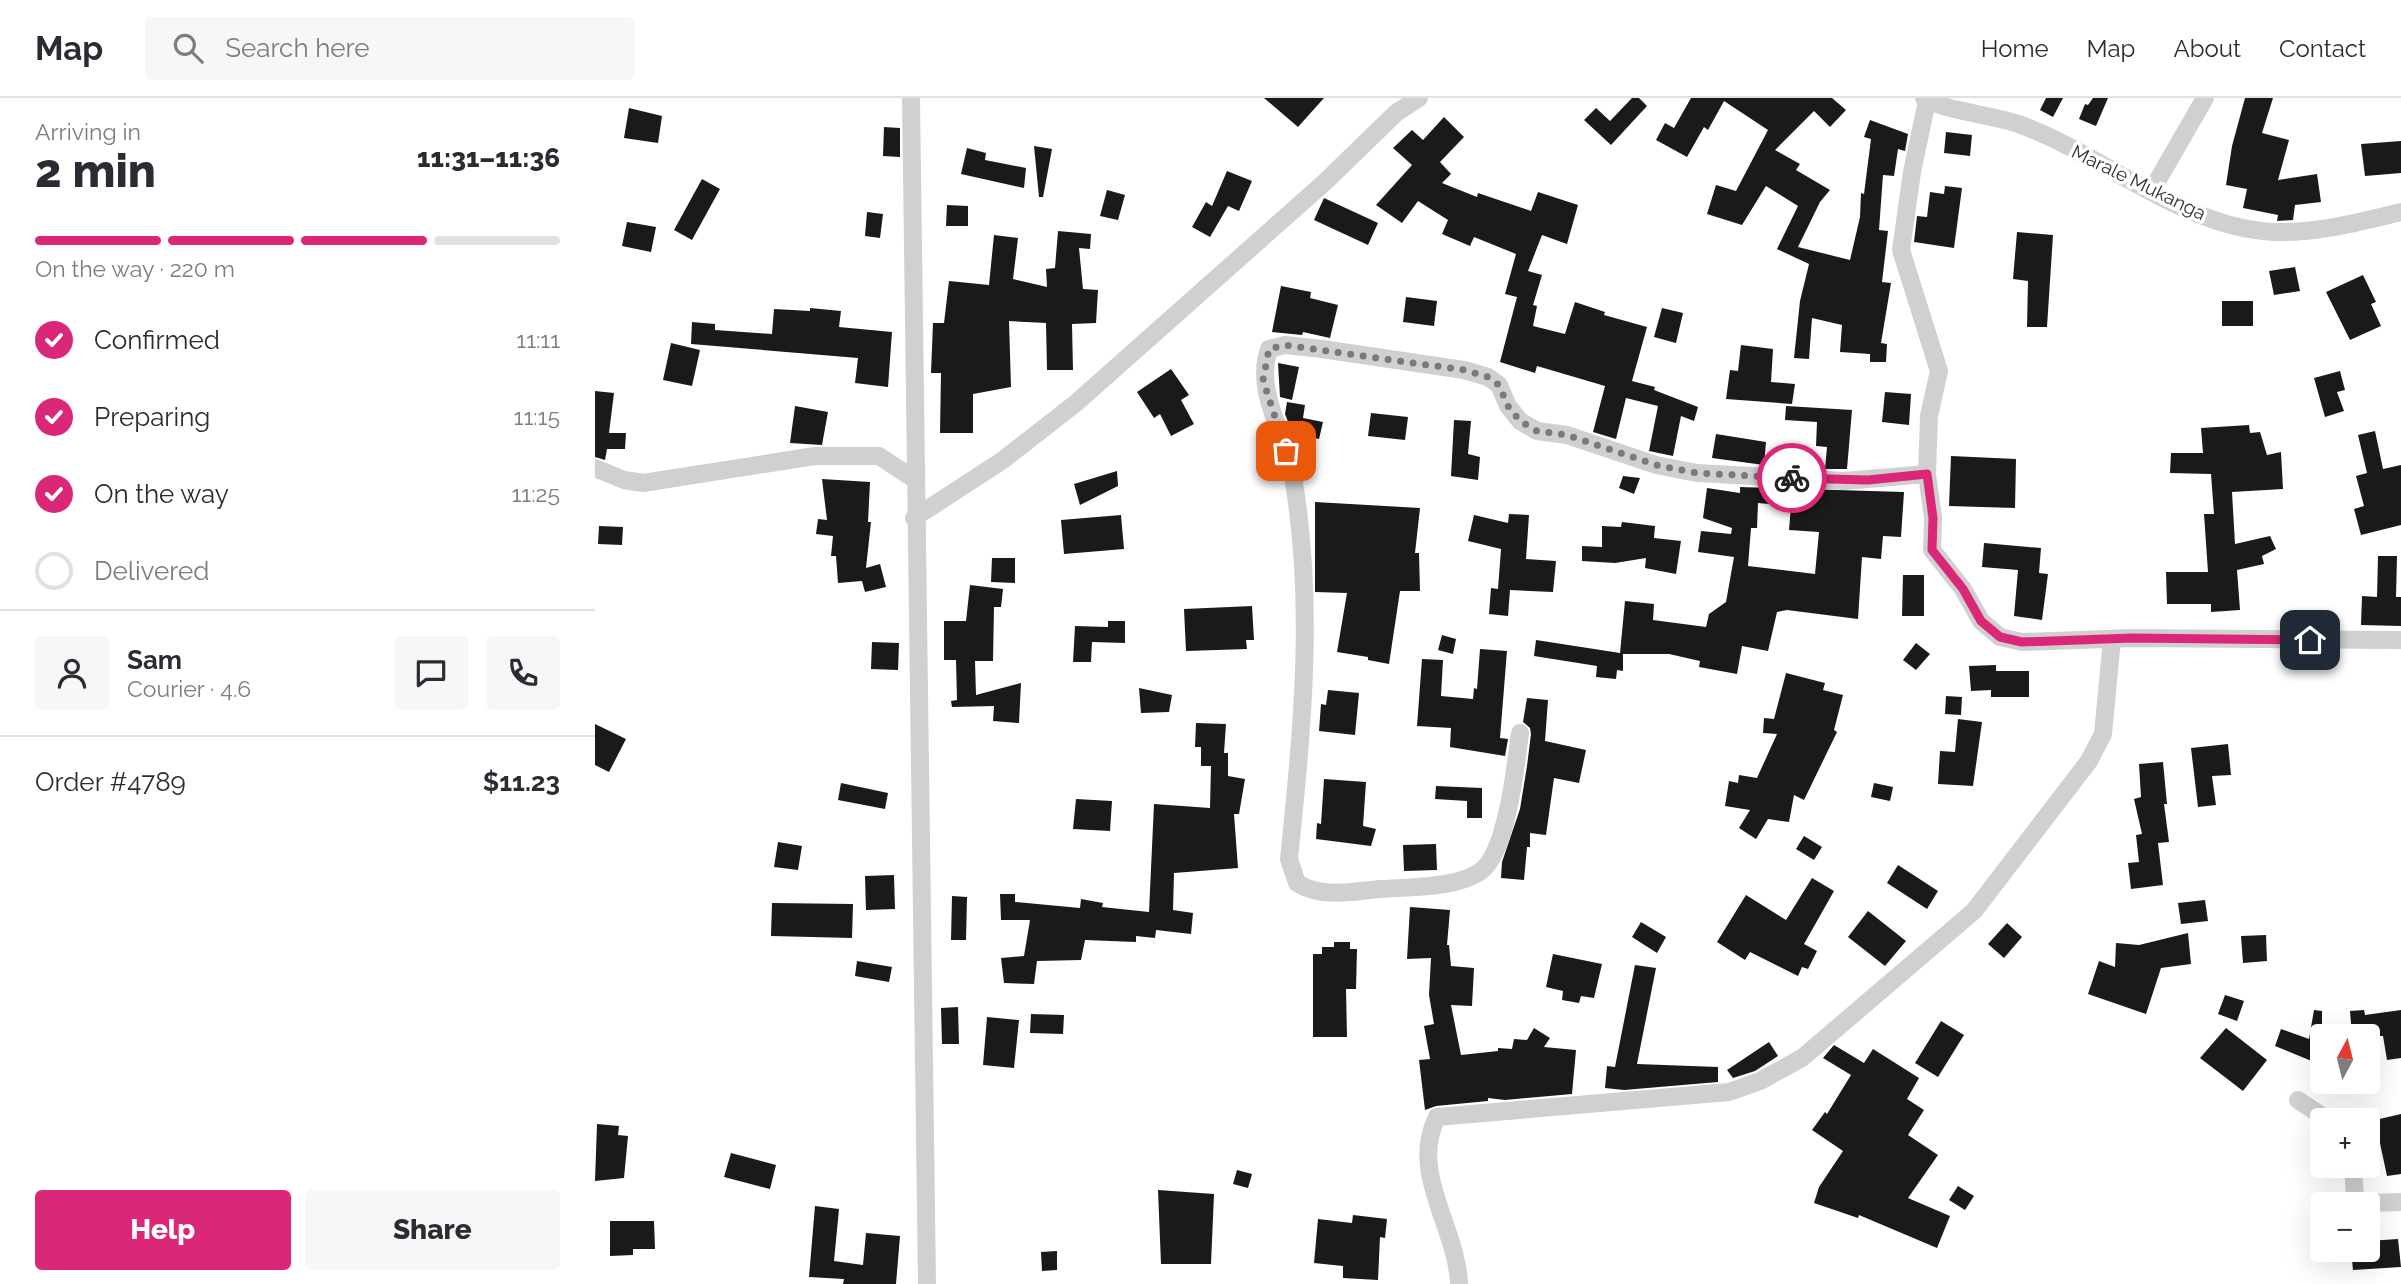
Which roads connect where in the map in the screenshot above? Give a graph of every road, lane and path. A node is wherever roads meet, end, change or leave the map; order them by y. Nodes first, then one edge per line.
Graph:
1 (911, 98) edge
2 (1419, 98) edge
3 (2205, 98) edge
4 (1926, 99) edge
5 (2152, 190) junction
6 (2401, 212) edge
7 (595, 468) edge
8 (1927, 474) junction
9 (914, 479) junction
10 (914, 518) junction
11 (2112, 639) junction
12 (2401, 640) edge
13 (1520, 733) dead end
14 (2298, 1100) dead end
15 (2310, 1108) edge
16 (2354, 1178) edge
17 (2401, 1202) edge
18 (927, 1284) edge
19 (1459, 1284) edge

1 - 9 street
2 - 10 street
3 - 5 street
4 - 5 street, Marale Mukanga
4 - 8 street
5 - 6 street, Marale Mukanga
7 - 9 street
8 - 11 street
8 - 13 street
9 - 10 street
10 - 18 street
11 - 12 street
11 - 19 street
14 - 15 street
16 - 17 street

